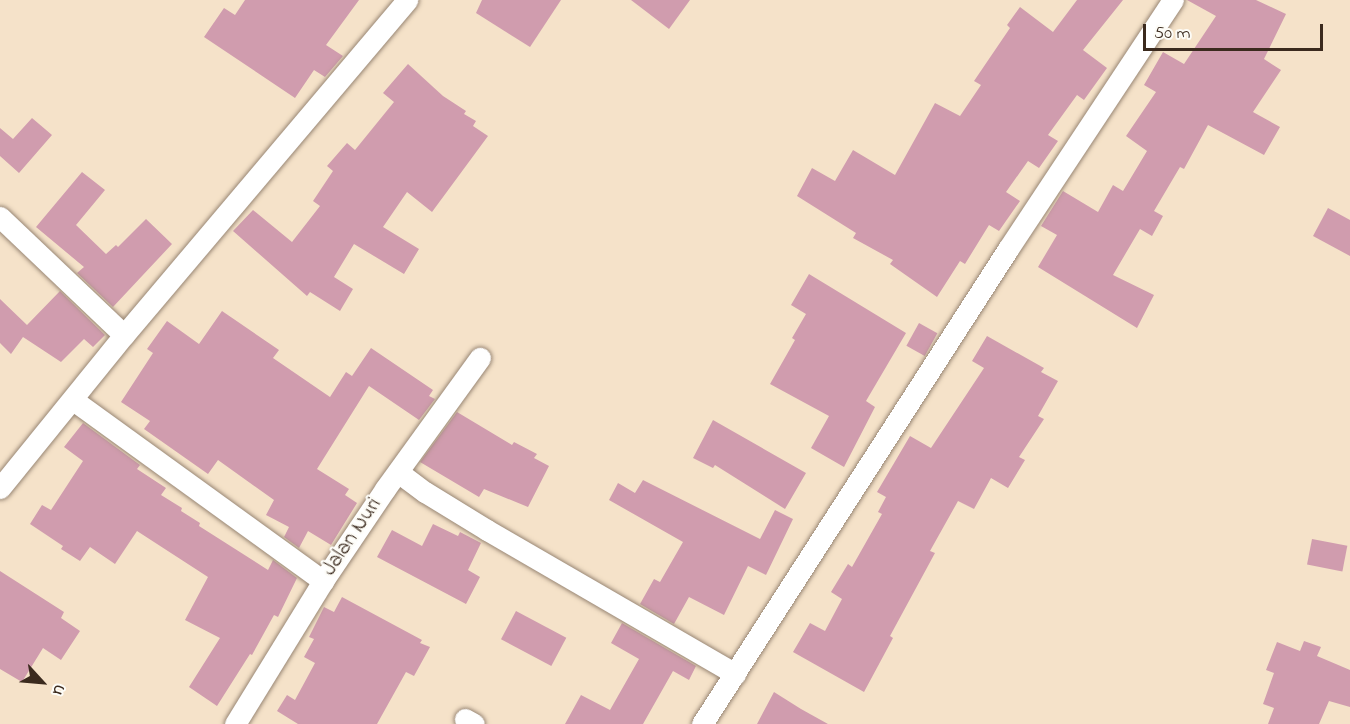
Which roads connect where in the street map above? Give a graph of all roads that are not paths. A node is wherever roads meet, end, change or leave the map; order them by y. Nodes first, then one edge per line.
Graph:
1 (407, 0) edge
2 (1173, 0) edge
3 (0, 217) edge
4 (124, 335) junction
5 (480, 358) dead end
6 (73, 400) junction
7 (398, 472) junction
8 (0, 488) edge
9 (322, 581) junction
10 (735, 674) junction
11 (235, 724) edge
12 (702, 724) edge

1 - 4 street
2 - 10 street
3 - 4 street
4 - 6 street
5 - 7 street, Jalan Nuri
6 - 8 street
6 - 9 street
7 - 9 street, Jalan Nuri
7 - 10 street
9 - 11 street, Jalan Nuri
10 - 12 street

